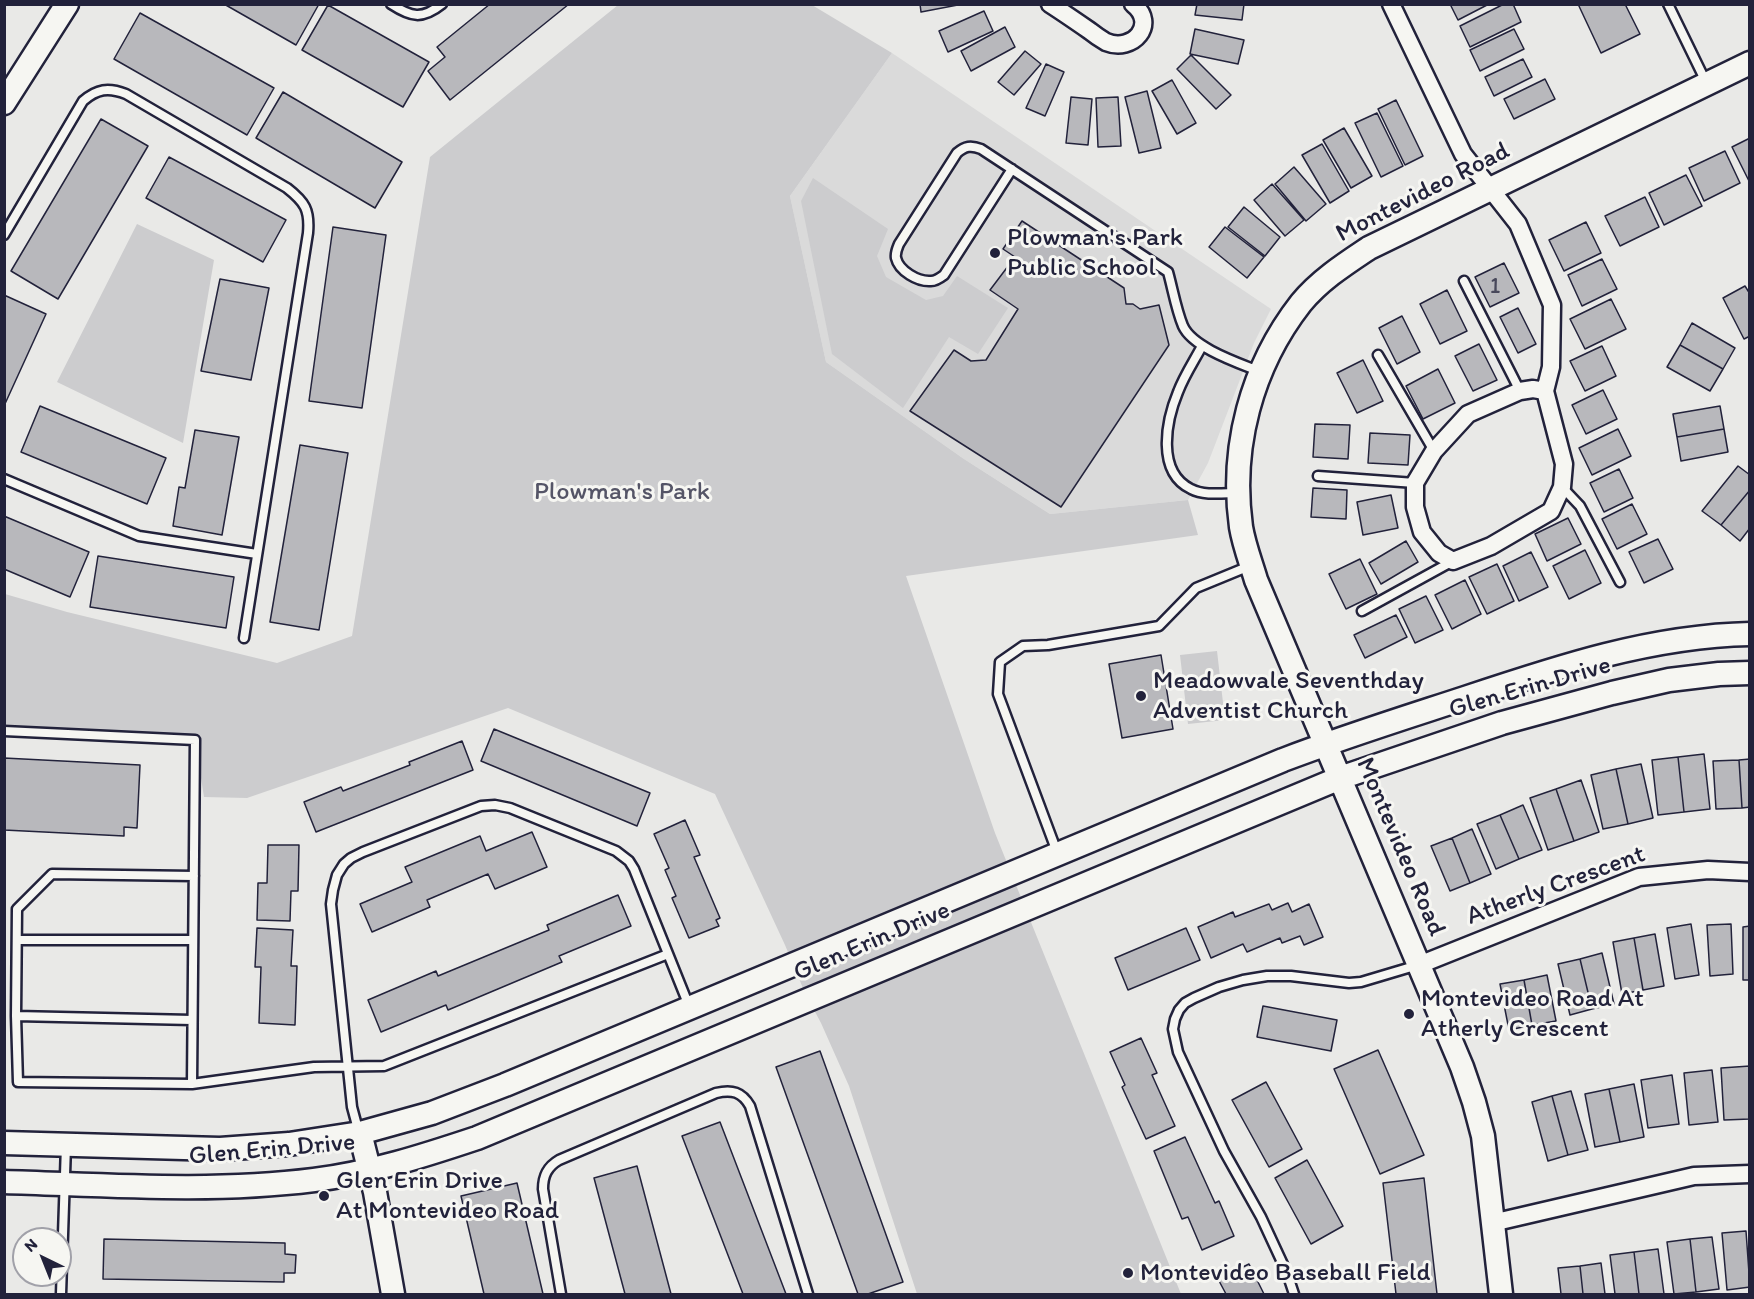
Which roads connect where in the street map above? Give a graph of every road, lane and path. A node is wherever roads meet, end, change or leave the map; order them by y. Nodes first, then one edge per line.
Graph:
1 (67, 4) edge
2 (392, 4) edge
3 (442, 4) edge
4 (1050, 4) edge
5 (1133, 4) edge
6 (1391, 4) edge
7 (1668, 4) edge
8 (1749, 63) edge
9 (1707, 83) junction
10 (4, 103) edge
11 (1012, 169) junction
12 (1491, 188) junction
13 (4, 234) edge
14 (1464, 281) dead end
15 (1202, 346) junction
16 (1378, 355) dead end
17 (1262, 373) junction
18 (1520, 391) junction
19 (1545, 391) junction
20 (1434, 451) junction
21 (1318, 476) dead end
22 (4, 479) edge
23 (1415, 483) junction
24 (1562, 487) junction
25 (1238, 493) junction
26 (257, 555) junction
27 (1453, 561) junction
28 (1252, 565) junction
29 (1620, 582) dead end
30 (1362, 611) dead end
31 (1749, 634) edge
32 (244, 638) dead end
33 (1749, 673) edge
34 (4, 731) edge
35 (1326, 744) junction
36 (1340, 778) junction
37 (1058, 854) junction
38 (1749, 872) edge
39 (194, 876) junction
40 (17, 940) junction
41 (193, 940) junction
42 (668, 954) junction
43 (1419, 965) junction
44 (690, 1008) junction
45 (16, 1016) junction
46 (192, 1020) junction
47 (348, 1066) junction
48 (192, 1084) junction
49 (360, 1133) junction
50 (4, 1143) edge
51 (66, 1145) junction
52 (370, 1170) junction
53 (1749, 1174) edge
54 (4, 1182) edge
55 (65, 1183) junction
56 (1492, 1223) junction
57 (61, 1294) edge
58 (393, 1294) edge
59 (561, 1294) edge
60 (808, 1294) edge
61 (1294, 1294) edge
62 (1500, 1294) edge

1 - 10 street
2 - 3 lane
4 - 5 street
6 - 12 street
7 - 9 lane
8 - 9 street, Montevideo Road
9 - 12 street, Montevideo Road
11 - 11 lane
11 - 15 lane
12 - 17 street, Montevideo Road
12 - 19 street
13 - 26 lane
14 - 18 lane
15 - 17 lane
15 - 25 lane
16 - 20 lane
17 - 25 street, Montevideo Road
18 - 19 street
18 - 20 street
19 - 24 street
20 - 23 street
21 - 23 lane
22 - 26 lane
23 - 27 street
24 - 27 street
24 - 29 lane
25 - 28 street, Montevideo Road
26 - 32 lane
27 - 30 lane
28 - 35 street, Montevideo Road
28 - 37 lane
31 - 35 street, Glen Erin Drive
33 - 36 street, Glen Erin Drive
34 - 39 lane
35 - 36 street, Montevideo Road
35 - 37 street, Glen Erin Drive
36 - 43 street, Montevideo Road
36 - 52 street, Glen Erin Drive
37 - 44 street, Glen Erin Drive
38 - 43 street, Atherly Crescent
39 - 40 lane
39 - 41 lane
40 - 41 lane
40 - 45 lane
41 - 46 lane
42 - 44 lane
42 - 47 lane
42 - 47 lane
43 - 56 street, Montevideo Road
43 - 61 lane
44 - 49 street, Glen Erin Drive
45 - 46 lane
45 - 48 lane
46 - 48 lane
47 - 48 lane
47 - 49 lane
49 - 51 street, Glen Erin Drive
49 - 52 street
50 - 51 street, Glen Erin Drive
51 - 55 lane
52 - 55 street, Glen Erin Drive
52 - 58 street
53 - 56 street
54 - 55 street, Glen Erin Drive
55 - 57 lane
56 - 62 street, Montevideo Road
59 - 60 lane

